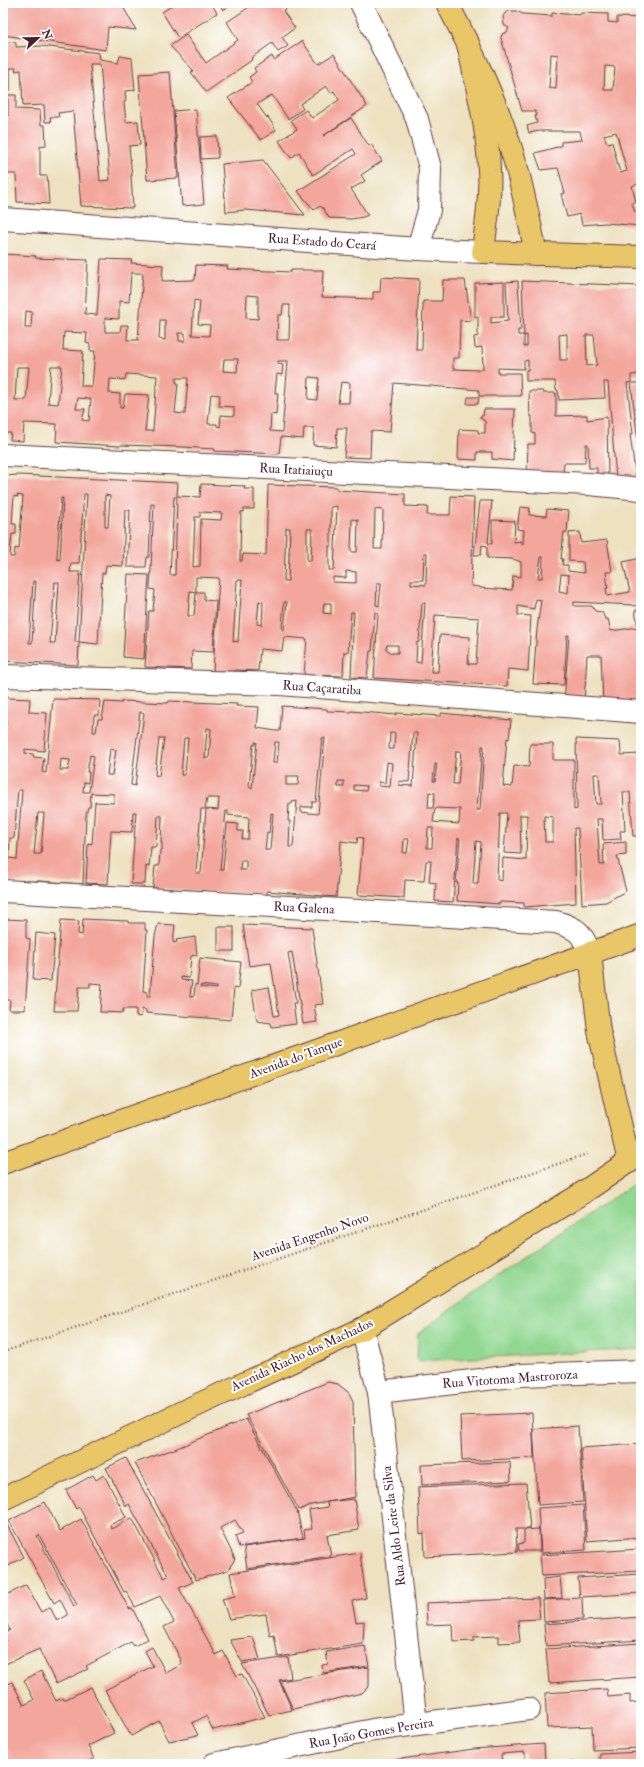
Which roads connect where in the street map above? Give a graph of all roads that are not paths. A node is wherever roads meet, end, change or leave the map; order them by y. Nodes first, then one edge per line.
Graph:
1 (361, 3) edge
2 (447, 3) edge
3 (468, 43) junction
4 (3, 219) edge
5 (418, 249) junction
6 (483, 252) junction
7 (536, 254) junction
8 (641, 257) edge
9 (3, 455) edge
10 (641, 489) edge
11 (3, 676) edge
12 (641, 712) edge
13 (3, 892) edge
14 (641, 935) edge
15 (590, 953) junction
16 (631, 1153) edge
17 (3, 1163) edge
18 (362, 1330) junction
19 (641, 1371) edge
20 (379, 1392) junction
21 (3, 1499) edge
22 (529, 1709) dead end
23 (416, 1724) junction
24 (214, 1764) edge

1 - 5 street
2 - 3 main road
3 - 6 main road
3 - 7 main road
4 - 5 street, Rua Estado do Ceará
5 - 6 street, Rua Estado do Ceará
6 - 7 main road, Rua Estado do Ceará
7 - 8 main road, Rua Estado do Ceará
9 - 10 street, Rua Itatiaiuçu
11 - 12 street, Rua Caçaratiba
13 - 15 street, Rua Galena
14 - 15 main road, Avenida do Tanque
15 - 16 main road
15 - 17 main road, Avenida do Tanque
16 - 18 main road, Avenida Riacho dos Machados
18 - 20 street, Rua Aldo Leite da Silva
18 - 21 main road, Avenida Riacho dos Machados
19 - 20 street, Rua Vitotoma Mastroroza
20 - 23 street, Rua Aldo Leite da Silva
22 - 23 street, Rua João Gomes Pereira
23 - 24 street, Rua João Gomes Pereira

